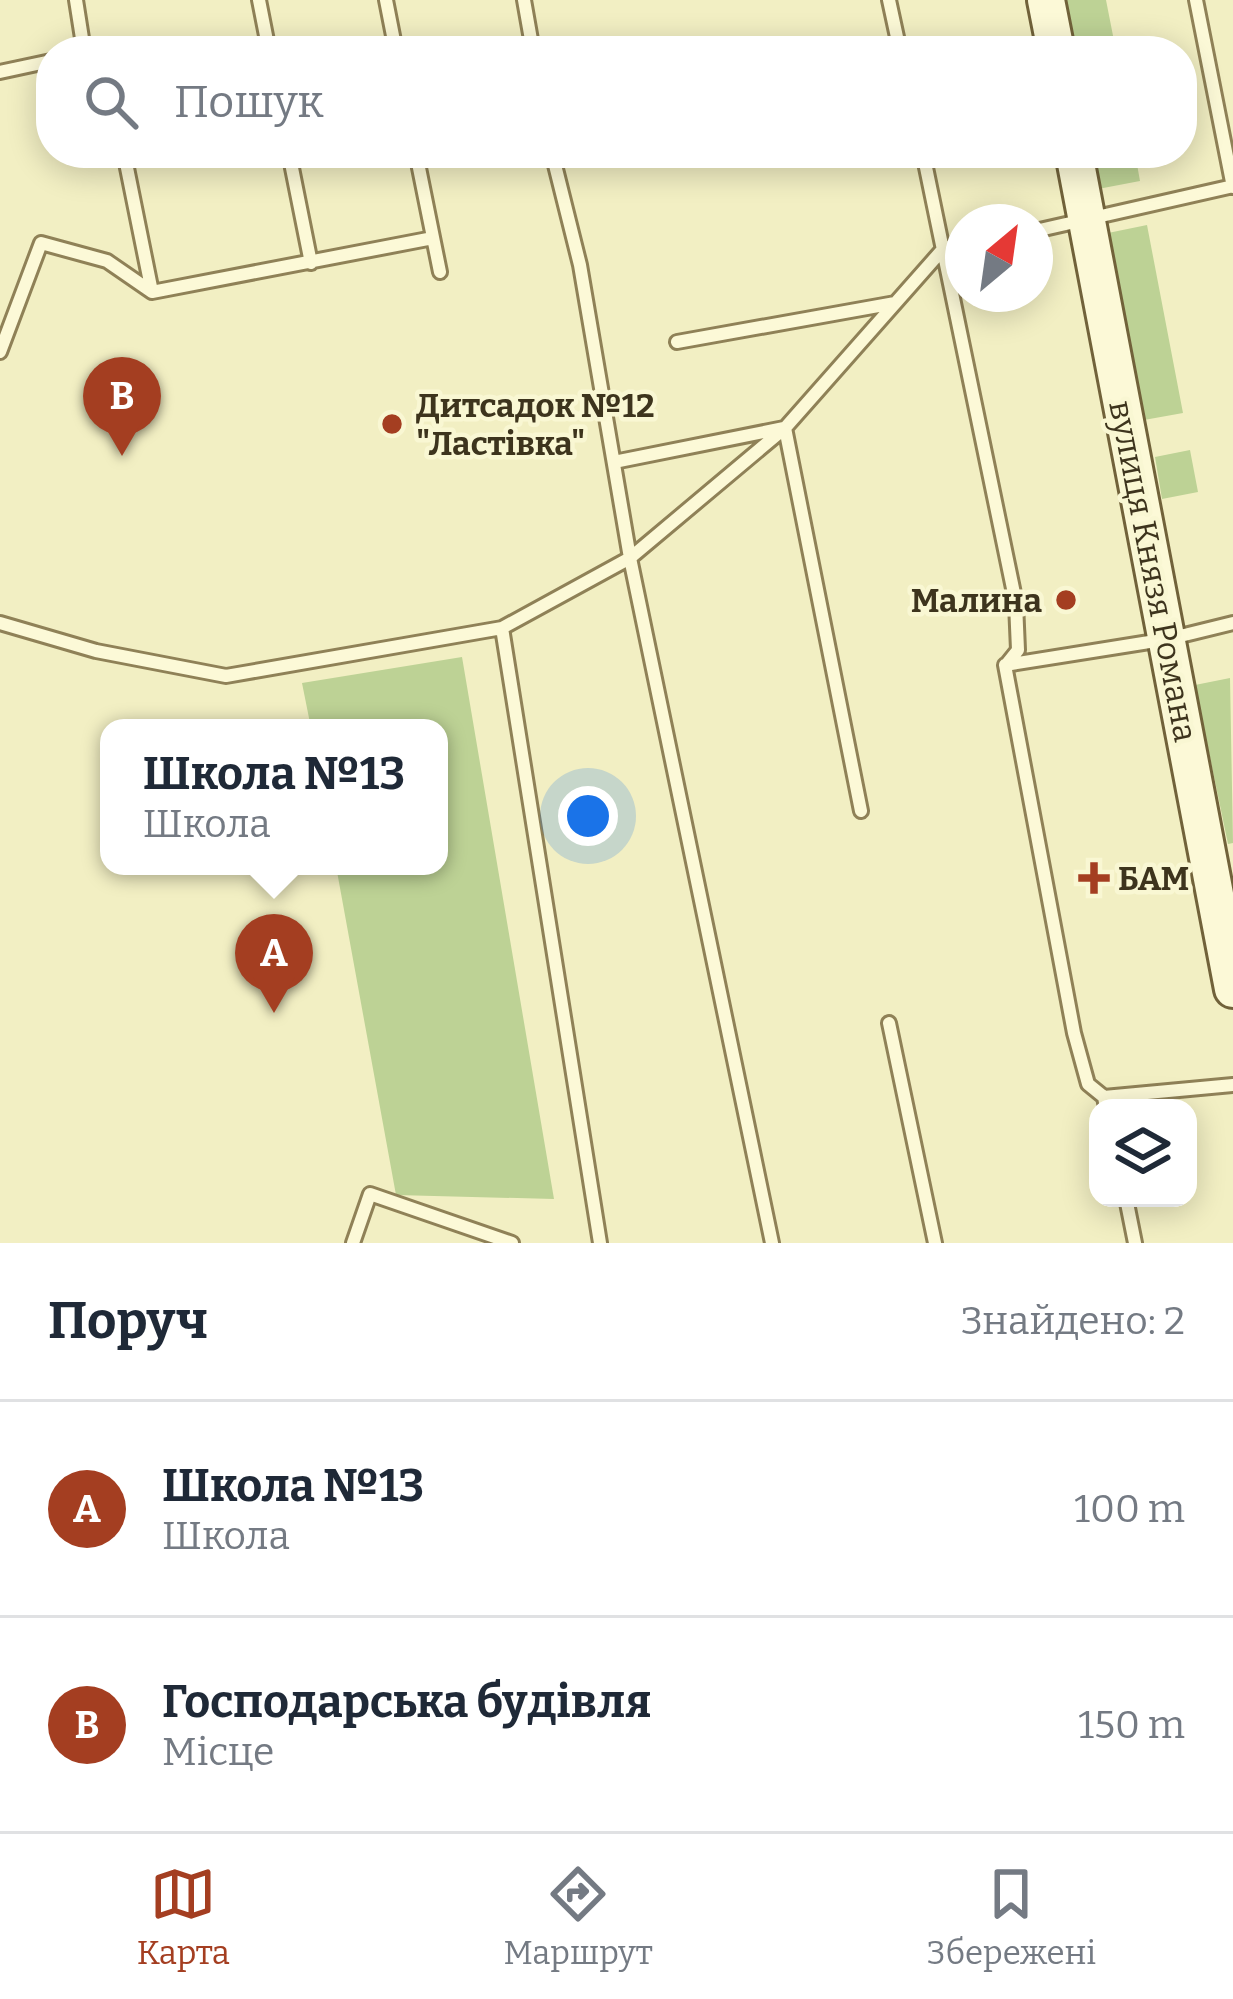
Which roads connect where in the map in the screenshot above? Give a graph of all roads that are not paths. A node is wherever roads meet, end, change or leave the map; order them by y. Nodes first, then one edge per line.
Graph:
1 (76, 0) edge
2 (259, 0) edge
3 (386, 0) edge
4 (524, 0) edge
5 (889, 0) edge
6 (1046, 0) edge
7 (1196, 0) edge
8 (82, 36) edge
9 (266, 36) edge
10 (393, 36) edge
11 (530, 36) edge
12 (897, 36) edge
13 (1053, 36) edge
14 (36, 64) edge
15 (0, 72) edge
16 (127, 168) edge
17 (292, 168) edge
18 (419, 168) edge
19 (556, 168) edge
20 (926, 168) edge
21 (1077, 168) edge
22 (1233, 186) edge
23 (1086, 219) junction
24 (1053, 227) edge
25 (433, 238) junction
26 (944, 248) junction
27 (311, 263) junction
28 (440, 272) dead end
29 (152, 292) junction
30 (896, 303) junction
31 (677, 342) dead end
32 (0, 352) edge
33 (785, 428) junction
34 (614, 462) junction
35 (630, 558) junction
36 (0, 622) edge
37 (1233, 623) edge
38 (502, 628) junction
39 (1168, 639) junction
40 (1005, 665) junction
41 (861, 811) dead end
42 (1233, 989) edge
43 (889, 1024) dead end
44 (1233, 1085) edge
45 (1102, 1099) edge
46 (1128, 1099) edge
47 (1128, 1207) edge
48 (353, 1243) edge
49 (512, 1243) edge
50 (600, 1243) edge
51 (772, 1243) edge
52 (935, 1243) edge
53 (1136, 1243) edge

1 - 8 lane
2 - 9 lane
3 - 10 lane
4 - 11 lane
5 - 12 lane
6 - 13 street
7 - 22 lane
14 - 15 lane
16 - 29 lane
17 - 27 lane
18 - 25 lane
19 - 34 lane
20 - 26 lane
21 - 23 street, вулиця Князя Романа
22 - 23 lane
23 - 24 lane
23 - 39 street, вулиця Князя Романа
25 - 27 lane
25 - 28 lane
26 - 30 lane
26 - 40 lane
27 - 29 lane
29 - 32 lane
30 - 31 lane
30 - 33 lane
33 - 34 lane
33 - 35 lane
33 - 41 lane
34 - 35 lane
35 - 38 lane
35 - 51 lane
36 - 38 lane
37 - 39 lane
38 - 50 lane
39 - 40 lane
39 - 42 street, вулиця Князя Романа
40 - 45 lane
43 - 52 lane
44 - 46 lane
47 - 53 lane
48 - 49 lane

